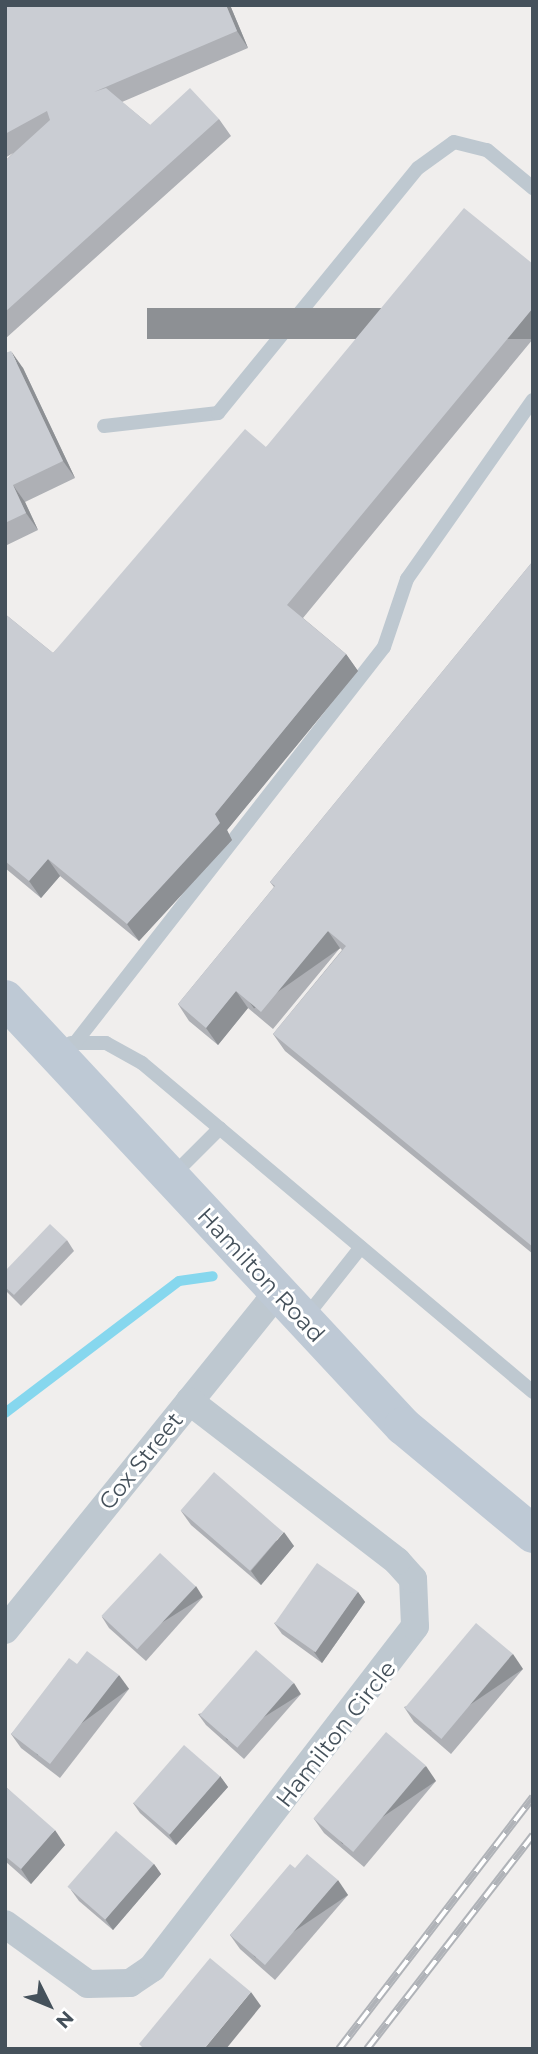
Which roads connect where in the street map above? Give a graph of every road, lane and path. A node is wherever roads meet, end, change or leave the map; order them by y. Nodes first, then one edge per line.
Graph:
1 (533, 188) edge
2 (533, 400) edge
3 (104, 426) dead end
4 (5, 999) edge
5 (61, 1043) junction
6 (220, 1128) junction
7 (170, 1178) junction
8 (361, 1247) junction
9 (277, 1293) junction
10 (303, 1320) junction
11 (533, 1391) edge
12 (189, 1401) junction
13 (533, 1534) edge
14 (5, 1630) edge
15 (5, 1924) edge

1 - 3 lane
2 - 5 lane
4 - 5 street, Hamilton Road
5 - 6 lane
5 - 7 street, Hamilton Road
6 - 7 lane
6 - 8 lane
7 - 9 street, Hamilton Road
8 - 10 lane
8 - 11 lane
9 - 10 street, Hamilton Road
9 - 12 street, Cox Street
10 - 13 street, Hamilton Road
12 - 14 street, Cox Street
12 - 15 street, Hamilton Circle

